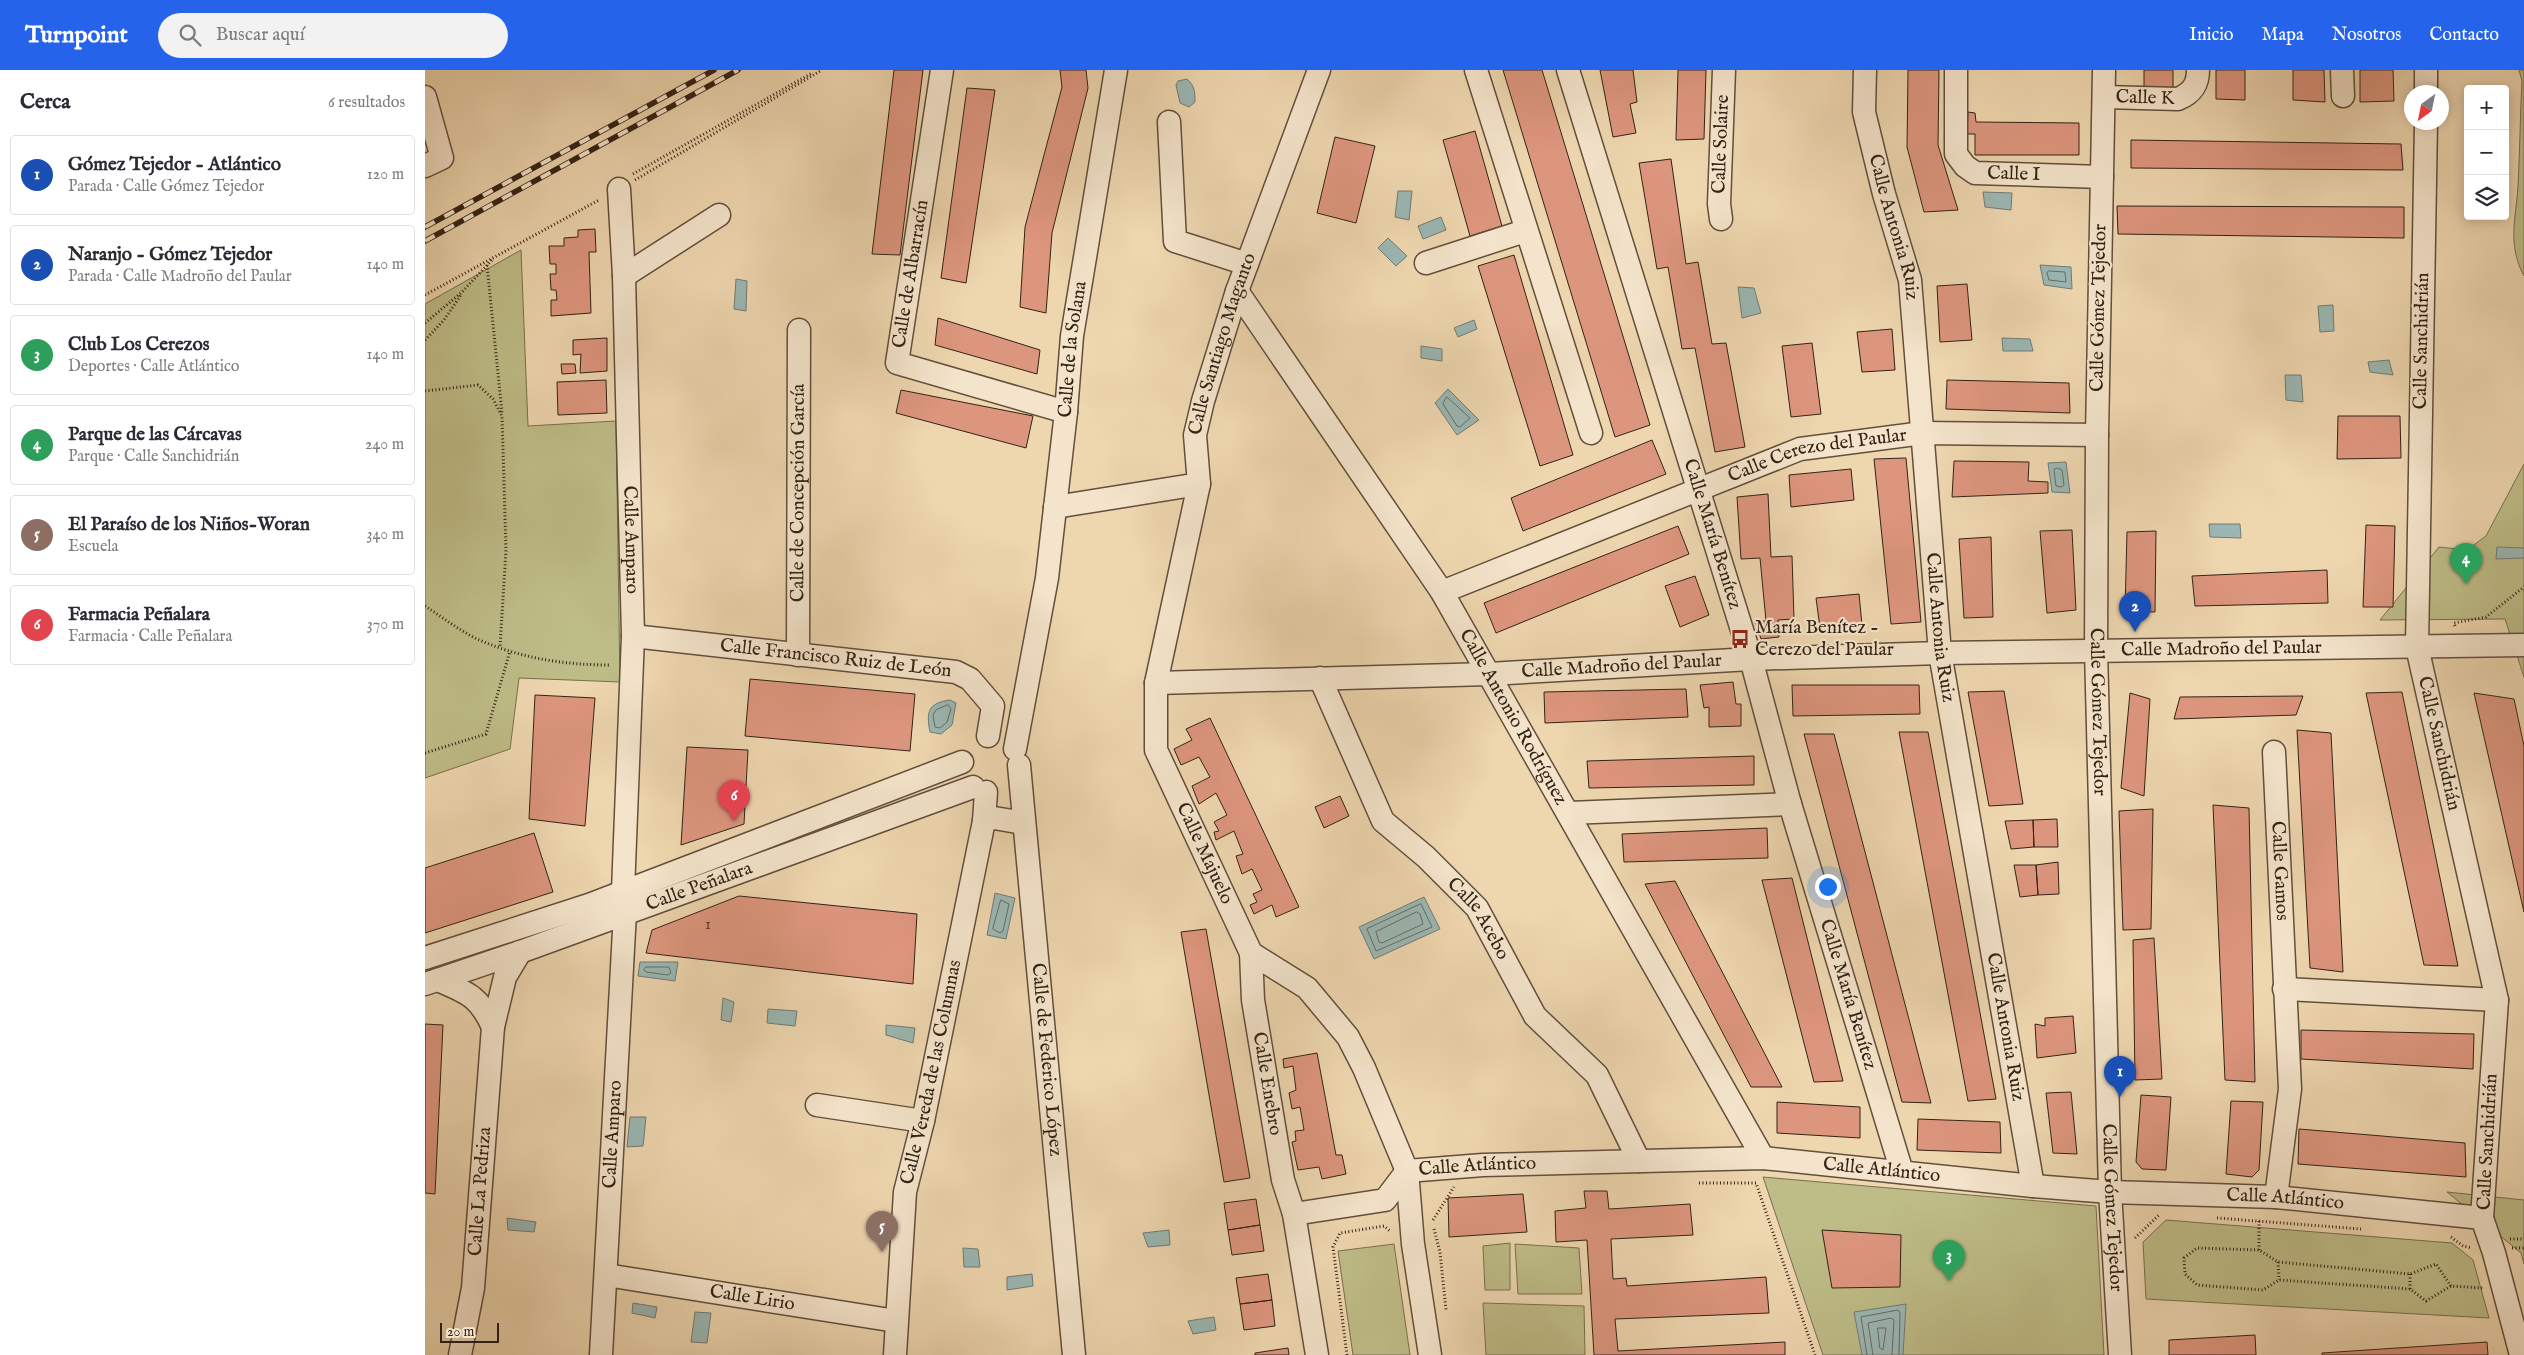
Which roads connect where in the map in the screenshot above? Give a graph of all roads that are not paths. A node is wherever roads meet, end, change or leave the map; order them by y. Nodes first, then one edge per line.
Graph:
1 (942, 70) edge
2 (1116, 70) edge
3 (1319, 70) edge
4 (1476, 70) edge
5 (1568, 70) edge
6 (1724, 70) edge
7 (1865, 70) edge
8 (1956, 70) edge
9 (2105, 70) edge
10 (2198, 70) edge
11 (2342, 70) edge
12 (2427, 70) edge
13 (2426, 85) edge
14 (2343, 96) dead end
15 (425, 97) edge
16 (2104, 97) junction
17 (1169, 122) dead end
18 (2425, 130) edge
19 (433, 162) edge
20 (2102, 177) junction
21 (619, 189) road end
22 (719, 214) dead end
23 (1721, 219) dead end
24 (1525, 231) junction
25 (1426, 263) dead end
26 (1247, 264) junction
27 (624, 276) junction
28 (1237, 291) junction
29 (799, 330) dead end
30 (1066, 412) junction
31 (1591, 433) dead end
32 (1923, 433) junction
33 (2097, 435) junction
34 (1199, 484) junction
35 (1698, 490) junction
36 (1055, 507) junction
37 (1442, 592) junction
38 (1037, 632) junction
39 (633, 636) junction
40 (2524, 645) edge
41 (2417, 647) junction
42 (2096, 650) junction
43 (1940, 653) junction
44 (798, 655) junction
45 (1751, 659) junction
46 (1489, 674) junction
47 (1321, 678) junction
48 (1156, 683) junction
49 (992, 736) junction
50 (2274, 752) dead end
51 (1017, 757) junction
52 (962, 762) junction
53 (979, 790) junction
54 (1790, 804) junction
55 (1569, 813) junction
56 (984, 821) junction
57 (1024, 823) junction
58 (624, 902) junction
59 (520, 952) junction
60 (1251, 953) junction
61 (425, 958) edge
62 (431, 982) edge
63 (2284, 989) junction
64 (2497, 1000) junction
65 (493, 1027) junction
66 (817, 1105) dead end
67 (923, 1121) junction
68 (1763, 1158) junction
69 (1639, 1161) junction
70 (1407, 1171) junction
71 (1902, 1172) junction
72 (2033, 1186) junction
73 (2110, 1192) junction
74 (2267, 1197) junction
75 (1294, 1214) junction
76 (2482, 1218) junction
77 (607, 1275) junction
78 (896, 1321) junction
79 (460, 1355) edge
80 (601, 1355) edge
81 (895, 1355) edge
82 (1074, 1355) edge
83 (1317, 1355) edge
84 (1430, 1355) edge
85 (2120, 1355) edge
86 (2521, 1355) edge

1 - 30 street, Calle de Albarracín
2 - 30 street, Calle de la Solana
3 - 26 street, Calle Santiago Maganto
4 - 24 street
5 - 35 street, Calle María Benítez
6 - 23 street, Calle Solaire
7 - 32 street, Calle Antonia Ruiz
8 - 20 street, Calle I
9 - 16 street, Calle Gómez Tejedor
10 - 16 street, Calle K
11 - 14 street
12 - 13 street
15 - 19 street
16 - 20 street, Calle Gómez Tejedor
17 - 26 street
18 - 41 street, Calle Sanchidrián
20 - 33 street, Calle Gómez Tejedor
21 - 27 street, Calle Amparo
22 - 27 street
24 - 25 street
24 - 31 street
26 - 28 street, Calle Santiago Maganto
27 - 39 street, Calle Amparo
28 - 34 street, Calle Santiago Maganto
28 - 37 street, Calle Antonio Rodríguez
29 - 44 street, Calle de Concepción García
30 - 36 street, Calle de la Solana
32 - 33 street, Calle Cerezo del Paular
32 - 35 street, Calle Cerezo del Paular
32 - 43 street, Calle Antonia Ruiz
33 - 42 street, Calle Gómez Tejedor
34 - 36 street
34 - 48 street, Calle Majuelo
35 - 37 street, Calle Cerezo del Paular
35 - 45 street, Calle María Benítez
36 - 38 street, Calle de la Solana
37 - 46 street, Calle Antonio Rodríguez
38 - 49 street, Calle de la Solana
38 - 51 street, Calle de la Solana
39 - 44 street, Calle Francisco Ruiz de León
39 - 58 street, Calle Amparo
40 - 41 street, Calle Madroño del Paular
41 - 42 street, Calle Madroño del Paular
41 - 64 street, Calle Sanchidrián
42 - 43 street, Calle Madroño del Paular
42 - 73 street, Calle Gómez Tejedor
43 - 45 street, Calle Madroño del Paular
43 - 72 street, Calle Antonia Ruiz
44 - 49 street, Calle Francisco Ruiz de León
45 - 46 street, Calle Madroño del Paular
45 - 54 street, Calle María Benítez
46 - 47 street, Calle Madroño del Paular
46 - 55 street, Calle Antonio Rodríguez
47 - 48 street, Calle Madroño del Paular
47 - 69 street, Calle Acebo
48 - 60 street, Calle Majuelo
49 - 51 street
49 - 52 street
50 - 63 street, Calle Gamos
51 - 53 street, Calle Peñalara
51 - 57 street, Calle de Federico López
52 - 53 street
52 - 58 street, Calle Peñalara
53 - 56 street, Calle Vereda de las Columnas
53 - 58 street, Calle Peñalara
54 - 55 street
54 - 71 street, Calle María Benítez
55 - 68 street, Calle Antonio Rodríguez
56 - 57 street
56 - 67 street, Calle Vereda de las Columnas
57 - 82 street, Calle de Federico López
58 - 59 street, Calle Peñalara
58 - 61 street, Calle Peñalara
58 - 77 street, Calle Amparo
59 - 62 street, Calle Peñalara
59 - 65 street, Calle La Pedriza
60 - 70 street
60 - 75 street, Calle Enebro
62 - 65 street
63 - 64 street
63 - 74 street, Calle Gamos
64 - 76 street, Calle Sanchidrián
65 - 79 street, Calle La Pedriza
66 - 67 street
67 - 78 street, Calle Vereda de las Columnas
68 - 69 street, Calle Atlántico
68 - 71 street, Calle Atlántico
69 - 70 street, Calle Atlántico
70 - 75 street, Calle Atlántico
70 - 84 street
71 - 72 street, Calle Atlántico
72 - 73 street, Calle Atlántico
73 - 74 street, Calle Atlántico
73 - 85 street, Calle Gómez Tejedor
74 - 76 street, Calle Atlántico
75 - 83 street, Calle Enebro
76 - 86 street, Calle Sanchidrián
77 - 78 street, Calle Lirio
77 - 80 street, Calle Amparo
78 - 81 street, Calle Vereda de las Columnas

